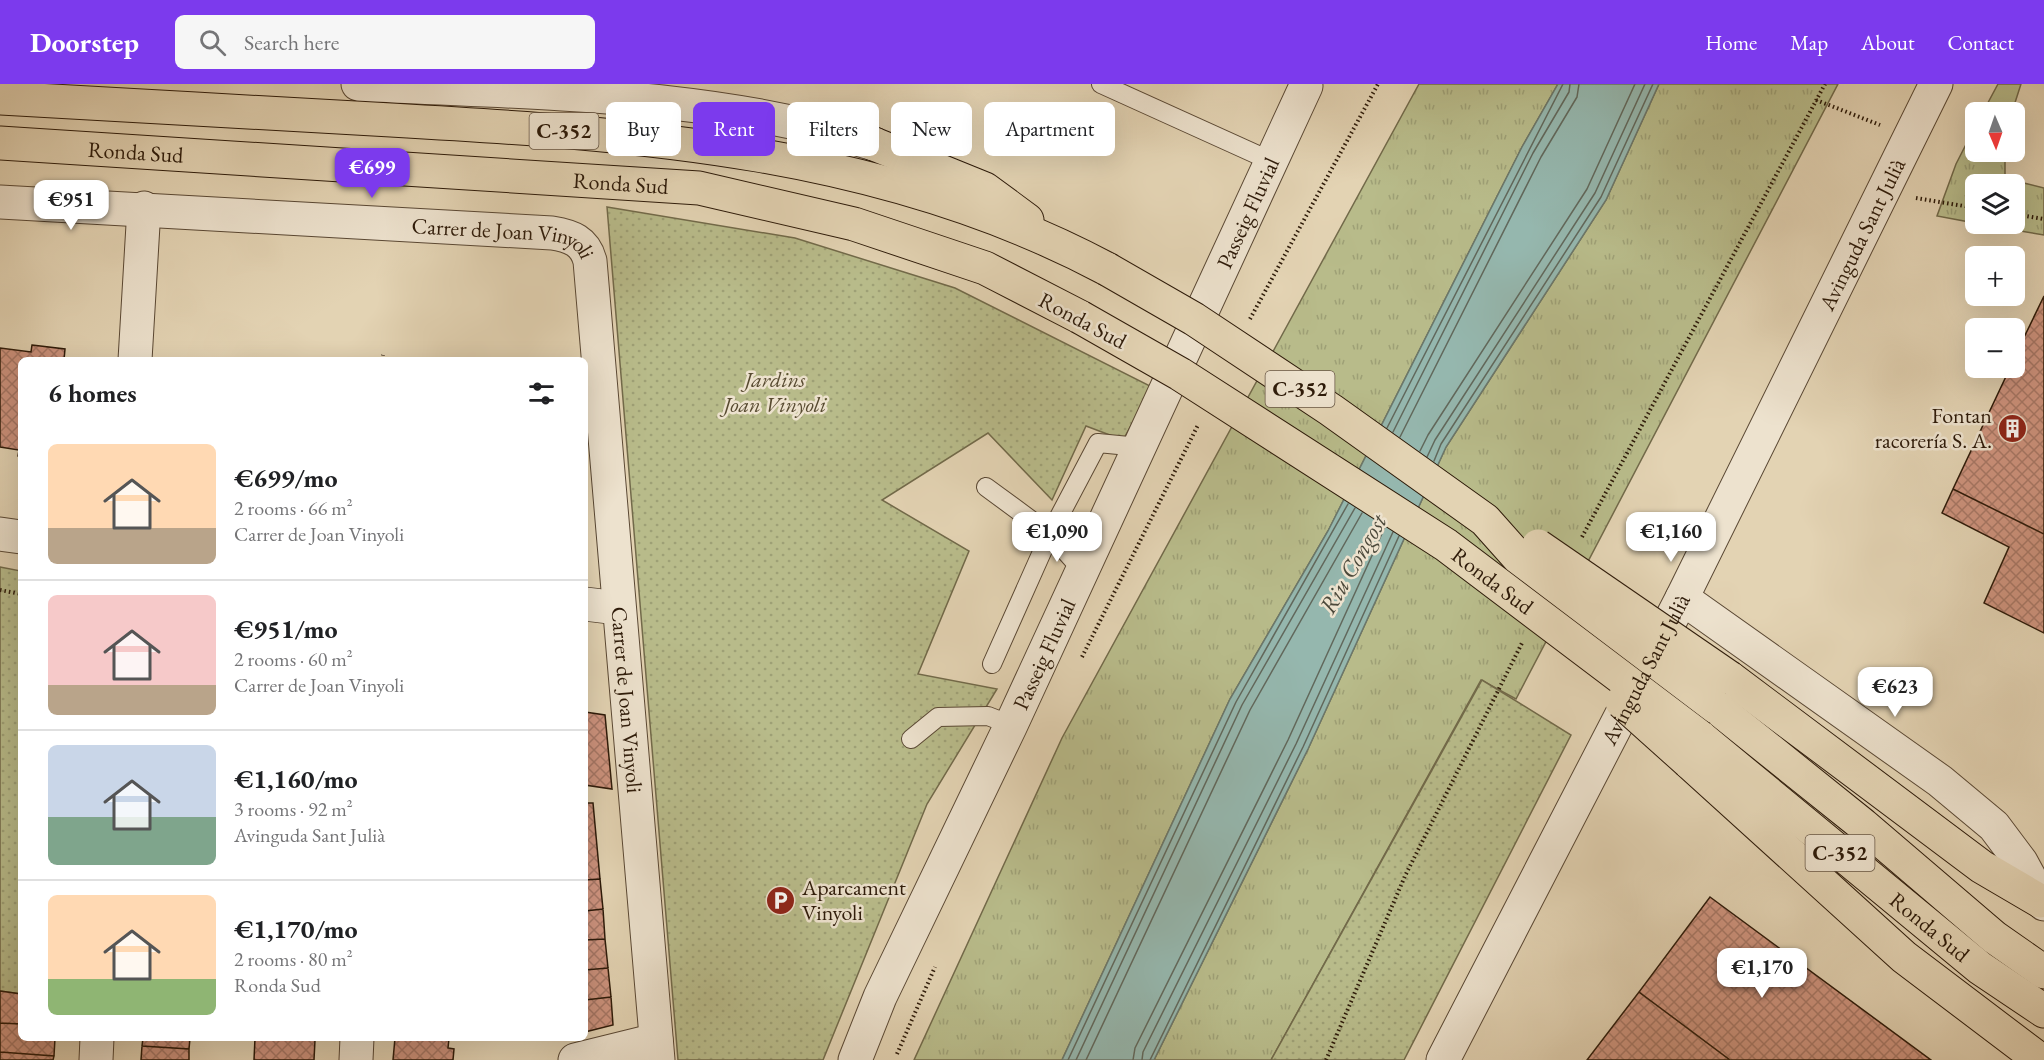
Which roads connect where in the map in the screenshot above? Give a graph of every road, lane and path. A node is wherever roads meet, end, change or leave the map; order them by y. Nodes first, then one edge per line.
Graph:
1 (358, 84) edge
2 (1101, 84) edge
3 (1378, 84) edge
4 (1936, 84) edge
5 (1306, 85) edge
6 (581, 90) edge
7 (0, 98) edge
8 (1816, 100) dead end
9 (787, 121) edge
10 (1911, 138) junction
11 (0, 143) edge
12 (879, 146) edge
13 (1271, 161) junction
14 (1882, 193) junction
15 (0, 202) edge
16 (1965, 206) edge
17 (144, 208) junction
18 (2025, 216) edge
19 (2044, 219) edge
20 (1052, 239) junction
21 (1249, 322) dead end
22 (135, 357) edge
23 (1201, 418) dead end
24 (1139, 447) junction
25 (986, 487) dead end
26 (1485, 520) junction
27 (0, 534) edge
28 (1050, 534) junction
29 (18, 537) edge
30 (1082, 570) junction
31 (0, 590) edge
32 (18, 593) edge
33 (1682, 598) junction
34 (588, 604) edge
35 (618, 608) junction
36 (1081, 660) dead end
37 (992, 664) dead end
38 (1011, 725) junction
39 (911, 740) dead end
40 (1695, 750) junction
41 (2042, 902) edge
42 (939, 958) dead end
43 (2044, 972) edge
44 (2044, 1011) edge
45 (97, 1041) edge
46 (357, 1041) edge
47 (657, 1050) edge
48 (96, 1060) edge
49 (356, 1060) edge
50 (576, 1060) edge
51 (855, 1060) edge
52 (894, 1060) edge
53 (1443, 1060) edge
54 (2040, 1060) edge

1 - 6 street
2 - 13 lane
3 - 21 path
4 - 10 street, Avinguda Sant Julià
5 - 13 street, Passeig Fluvial
6 - 9 street
7 - 20 highway, Ronda Sud / C-352
8 - 10 path
10 - 14 street, Avinguda Sant Julià
11 - 40 highway, Ronda Sud / C-352, bridge
12 - 20 highway
13 - 24 street, Passeig Fluvial
14 - 16 path
14 - 33 street, Avinguda Sant Julià
15 - 17 street, Carrer de Joan Vinyoli
17 - 22 street
17 - 35 street, Carrer de Joan Vinyoli
18 - 19 path
20 - 26 highway, Ronda Sud / C-352, bridge
23 - 36 path
24 - 28 lane
24 - 30 street, Passeig Fluvial
25 - 28 lane
26 - 41 highway, bridge
26 - 43 highway, Ronda Sud / C-352, bridge
27 - 29 street
28 - 30 lane
28 - 37 lane
30 - 38 street, Passeig Fluvial
31 - 32 path
33 - 41 street
33 - 53 street, Avinguda Sant Julià
34 - 35 street
35 - 47 street, Carrer de Joan Vinyoli
38 - 39 lane
38 - 51 street, Passeig Fluvial
40 - 44 highway, Ronda Sud / C-352
40 - 54 highway
42 - 52 path
45 - 48 street
46 - 49 street
47 - 50 street

